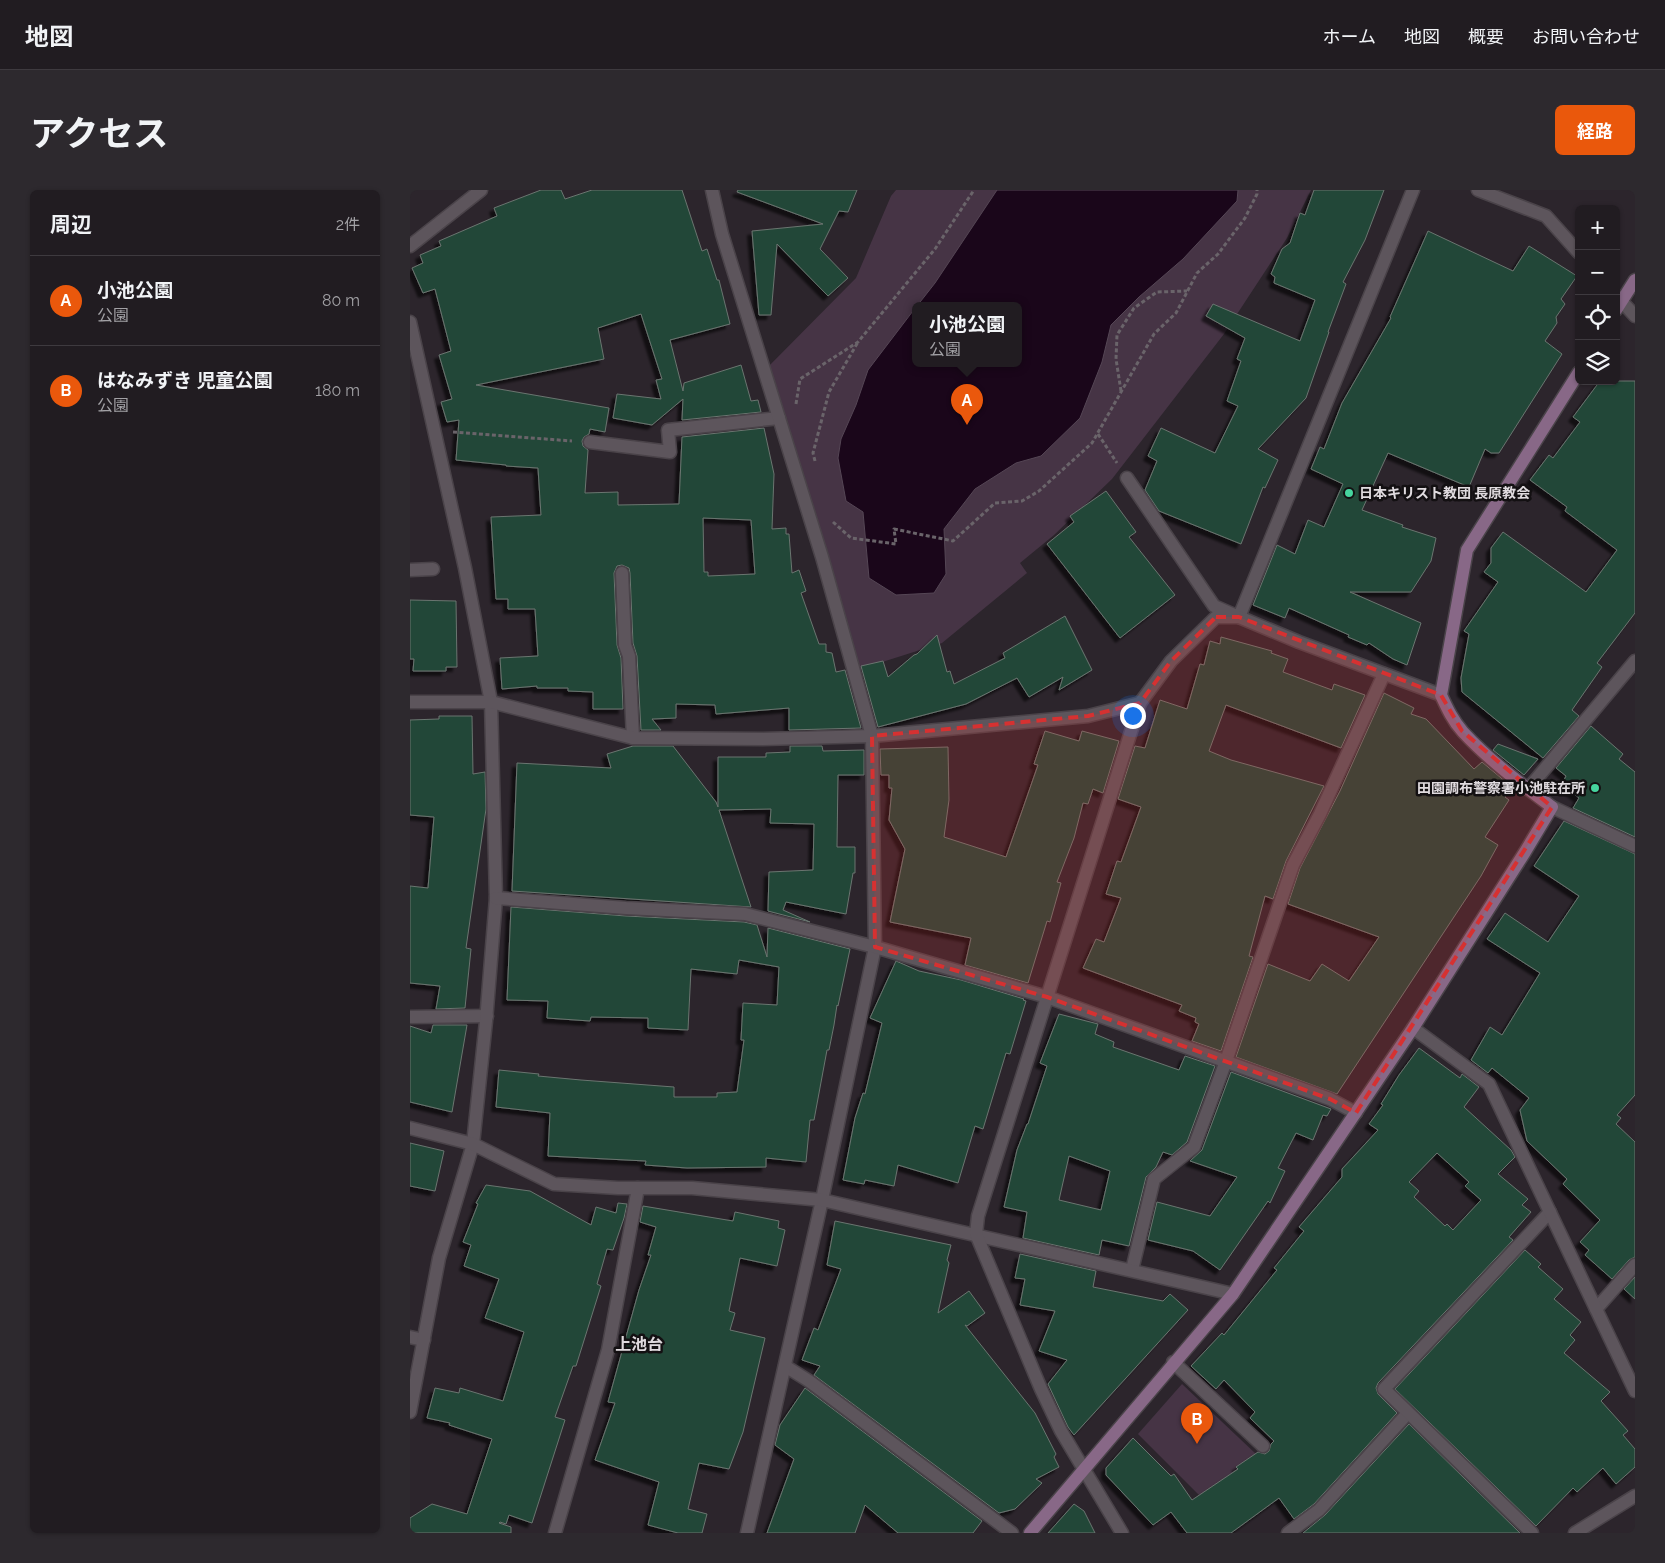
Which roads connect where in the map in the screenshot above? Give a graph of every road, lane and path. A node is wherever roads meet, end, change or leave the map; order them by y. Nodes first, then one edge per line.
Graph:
1 (481, 190) edge
2 (712, 190) edge
3 (974, 190) edge
4 (1257, 190) edge
5 (1413, 190) edge
6 (1478, 190) edge
7 (410, 246) edge
8 (1576, 250) edge
9 (1635, 280) edge
10 (1187, 290) junction
11 (1620, 299) edge
12 (1620, 304) edge
13 (1635, 316) edge
14 (410, 322) edge
15 (858, 342) junction
16 (1575, 378) edge
17 (1120, 391) junction
18 (796, 408) dead end
19 (779, 418) junction
20 (434, 430) junction
21 (1098, 434) junction
22 (590, 442) joint
23 (816, 462) dead end
24 (1127, 478) joint
25 (830, 520) dead end
26 (433, 569) dead end
27 (410, 570) edge
28 (622, 573) dead end
29 (1239, 617) junction
30 (1635, 660) edge
31 (1384, 674) junction
32 (1441, 695) junction
33 (410, 702) edge
34 (491, 702) junction
35 (1140, 703) junction
36 (872, 736) junction
37 (633, 738) junction
38 (1528, 789) junction
39 (1552, 807) junction
40 (1635, 846) edge
41 (496, 898) junction
42 (875, 947) junction
43 (1047, 997) junction
44 (486, 1016) junction
45 (410, 1017) edge
46 (1412, 1028) junction
47 (1226, 1061) junction
48 (1356, 1113) junction
49 (410, 1128) edge
50 (473, 1144) junction
51 (638, 1188) junction
52 (822, 1200) junction
53 (1550, 1212) junction
54 (976, 1234) junction
55 (1635, 1265) edge
56 (1132, 1270) junction
57 (1233, 1294) junction
58 (1596, 1309) junction
59 (410, 1337) edge
60 (424, 1340) junction
61 (1174, 1362) junction
62 (784, 1366) junction
63 (1635, 1391) edge
64 (410, 1412) edge
65 (1408, 1413) junction
66 (1263, 1446) dead end
67 (1083, 1470) junction
68 (1635, 1496) edge
69 (555, 1533) edge
70 (747, 1533) edge
71 (1012, 1533) edge
72 (1030, 1533) edge
73 (1122, 1533) edge
74 (1288, 1533) edge
75 (1532, 1533) edge
76 (1575, 1533) edge

1 - 7 street
2 - 19 street
3 - 15 path
4 - 10 path
5 - 29 street
6 - 8 street
9 - 11 street
10 - 17 path
10 - 17 path
12 - 13 street
14 - 20 street
15 - 18 path
15 - 23 path
16 - 32 street
17 - 21 path
19 - 22 street
19 - 36 street
20 - 22 path
20 - 34 street
21 - 24 path
21 - 25 path
24 - 29 street
26 - 27 street
28 - 37 street
29 - 31 street
29 - 35 street
30 - 38 street
31 - 32 street
31 - 47 street
32 - 38 street
33 - 34 street
34 - 37 street
34 - 41 street
35 - 36 street
35 - 43 street
36 - 37 street
36 - 42 street
38 - 39 street
39 - 40 street
39 - 46 street
41 - 42 street
41 - 44 street
42 - 43 street
42 - 52 street
43 - 47 street
43 - 54 street
44 - 45 street
44 - 50 street
46 - 48 street
46 - 53 street
47 - 48 street
47 - 56 street
48 - 57 street
49 - 50 street
50 - 51 street
50 - 60 street
51 - 52 street
51 - 69 street
52 - 54 street
52 - 62 street
53 - 58 street
53 - 65 street
54 - 56 street
54 - 67 street
55 - 58 street
56 - 57 street
57 - 61 street
58 - 63 street
59 - 60 street
60 - 64 street
61 - 66 street
61 - 67 street
62 - 70 street
62 - 71 street
65 - 74 street
65 - 75 street
67 - 72 street
67 - 73 street
68 - 76 street

